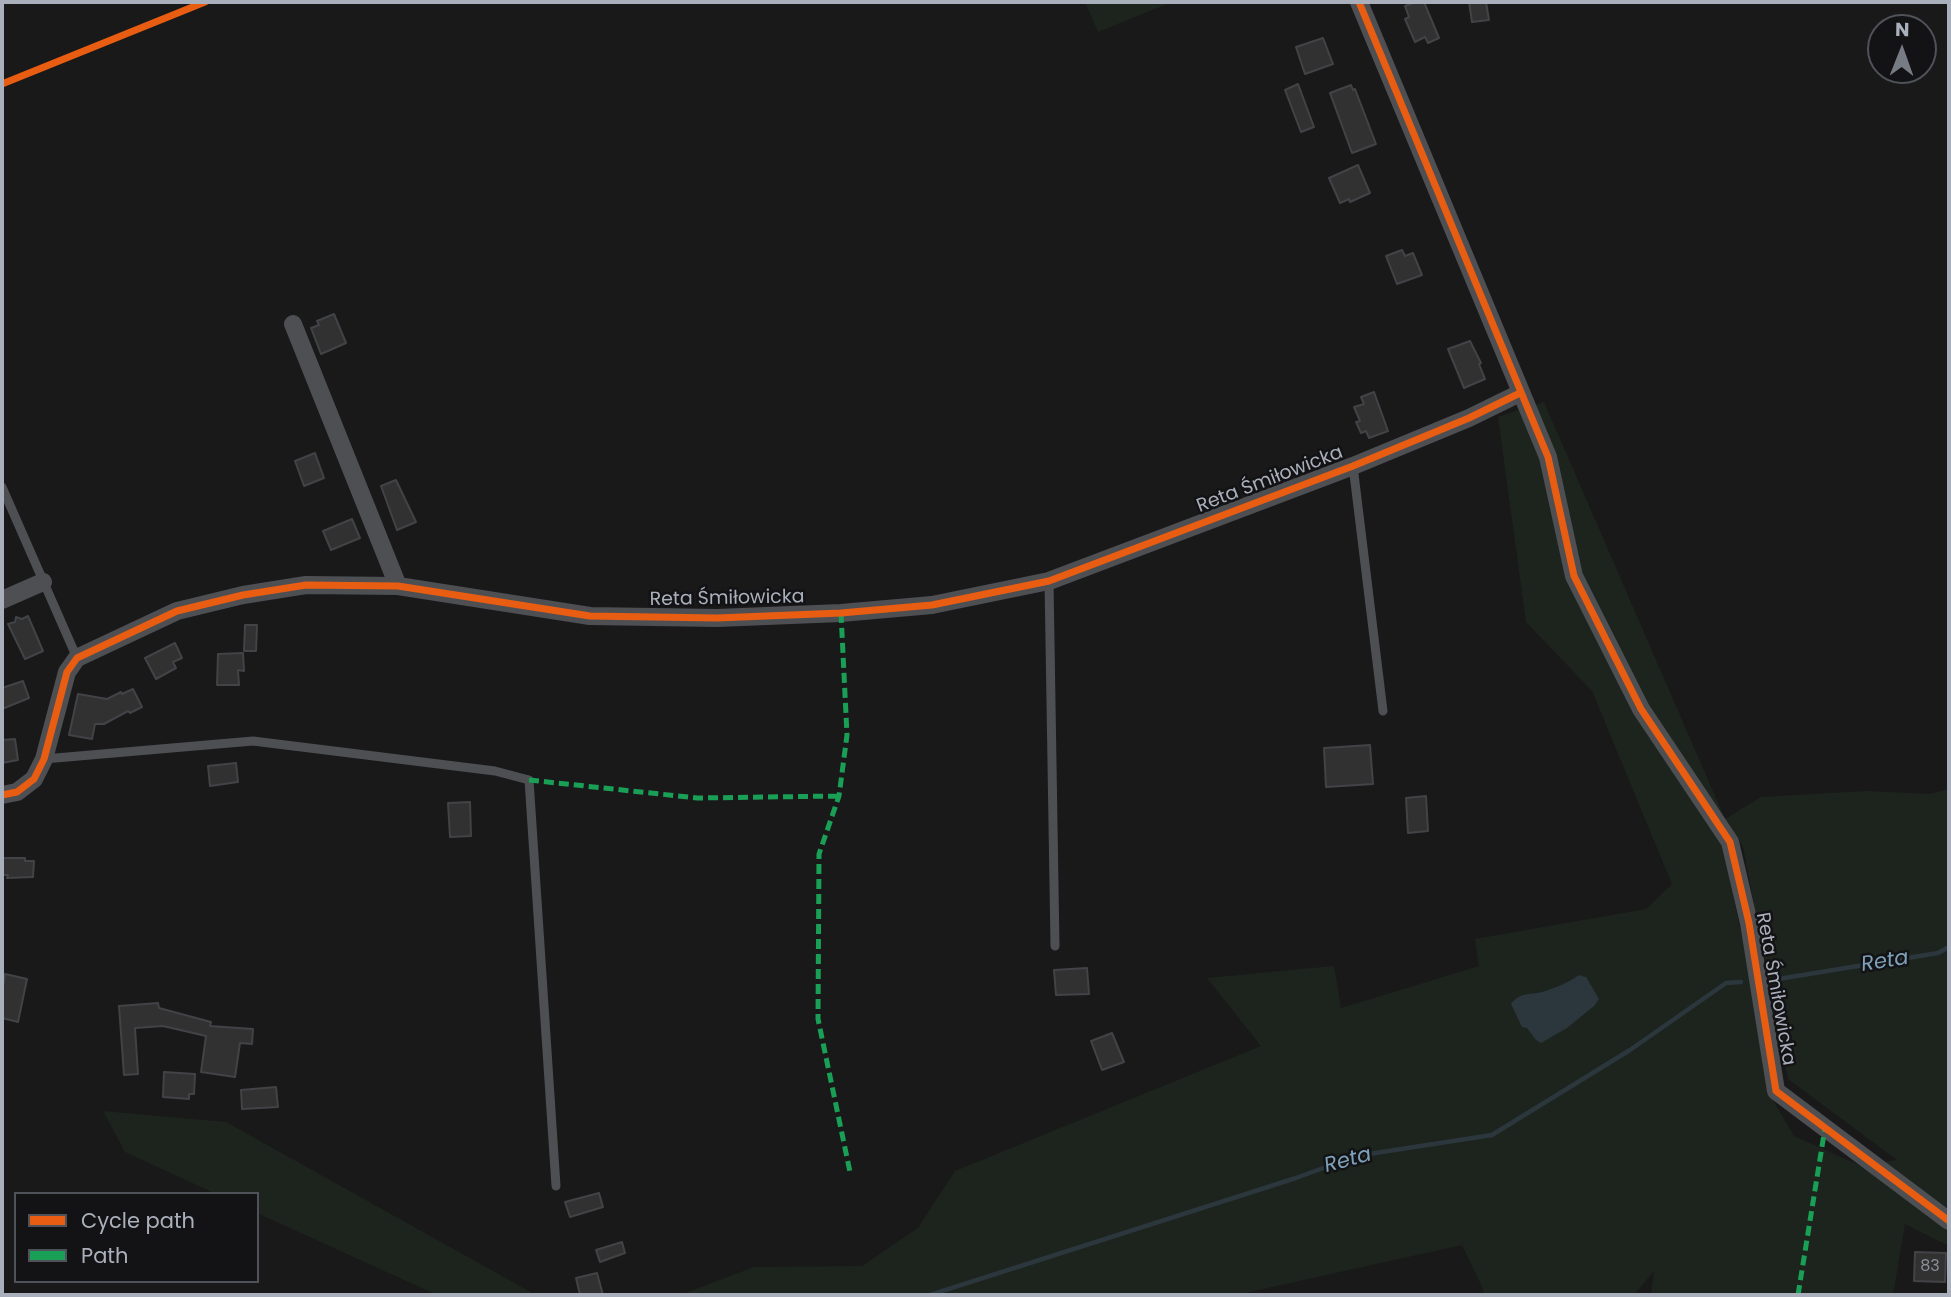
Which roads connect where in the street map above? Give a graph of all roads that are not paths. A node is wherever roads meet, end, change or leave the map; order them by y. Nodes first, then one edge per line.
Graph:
1 (1359, 2) edge
2 (293, 324) dead end
3 (1520, 393) junction
4 (1353, 466) junction
5 (2, 487) edge
6 (1049, 581) junction
7 (43, 582) junction
8 (398, 586) junction
9 (2, 600) edge
10 (77, 657) junction
11 (1383, 711) dead end
12 (44, 759) junction
13 (2, 795) edge
14 (1055, 946) dead end
15 (556, 1186) dead end
16 (1949, 1221) edge

1 - 3 street, Reta Śmiłowicka
2 - 8 street
3 - 4 street, Reta Śmiłowicka
3 - 16 street, Reta Śmiłowicka
4 - 6 street, Reta Śmiłowicka
4 - 11 lane
5 - 7 lane
6 - 8 street, Reta Śmiłowicka
6 - 14 lane
7 - 9 street
7 - 10 lane
8 - 10 street, Reta Śmiłowicka
10 - 12 street
12 - 13 street
12 - 15 lane

